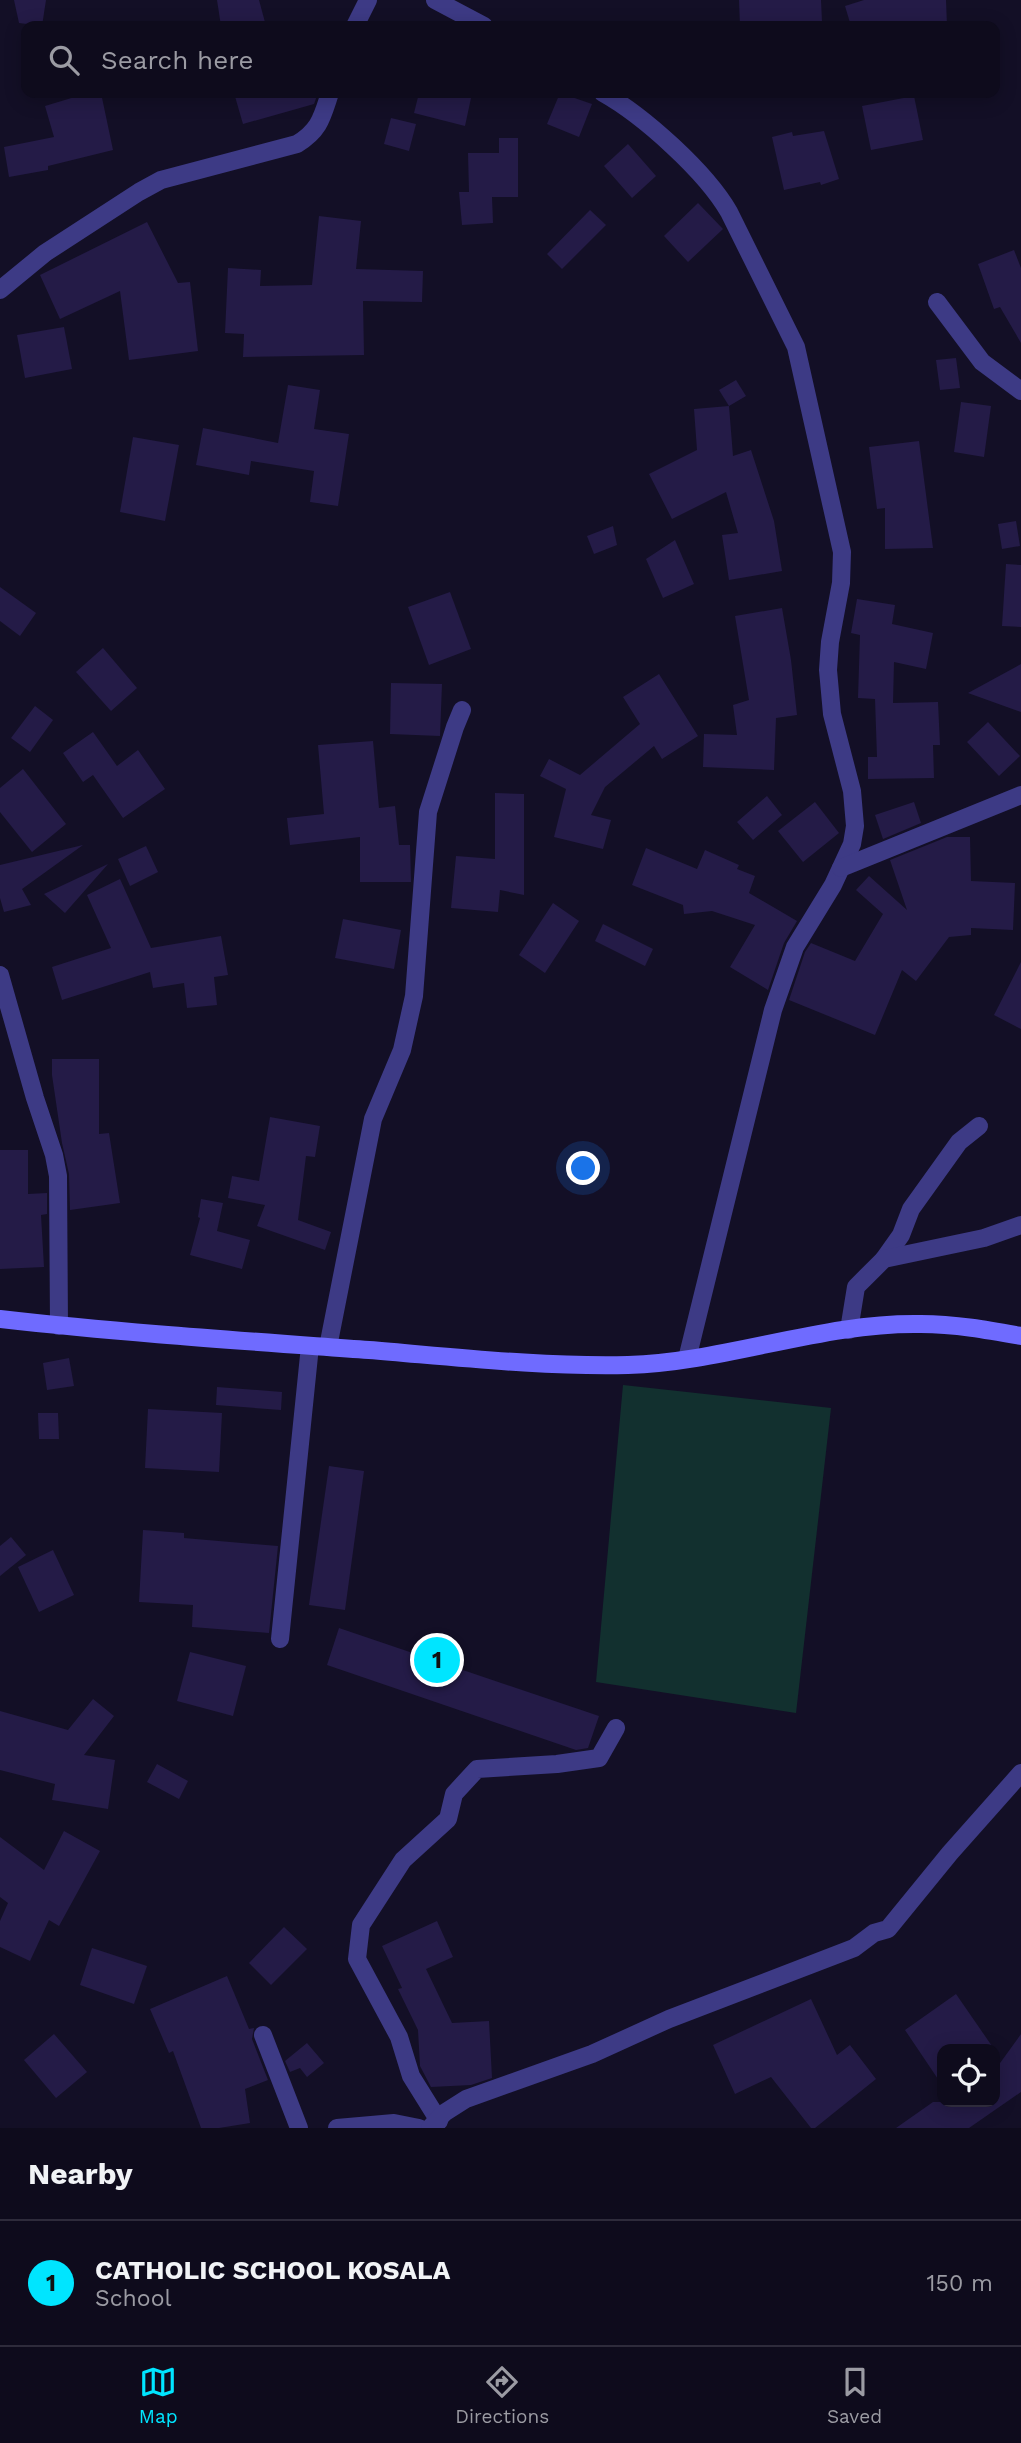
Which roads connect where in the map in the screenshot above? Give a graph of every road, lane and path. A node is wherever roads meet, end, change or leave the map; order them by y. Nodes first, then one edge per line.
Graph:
1 (368, 0) edge
2 (435, 0) edge
3 (358, 21) edge
4 (475, 21) edge
5 (328, 98) edge
6 (612, 98) edge
7 (2, 286) edge
8 (937, 302) dead end
9 (1021, 391) edge
10 (462, 710) dead end
11 (1021, 795) edge
12 (841, 867) junction
13 (0, 975) edge
14 (979, 1126) dead end
15 (1021, 1225) edge
16 (884, 1259) junction
17 (0, 1320) edge
18 (59, 1326) junction
19 (849, 1330) junction
20 (1021, 1336) edge
21 (319, 1347) junction
22 (687, 1359) junction
23 (280, 1639) dead end
24 (616, 1728) dead end
25 (1021, 1773) edge
26 (263, 2035) dead end
27 (434, 2124) edge
28 (299, 2128) edge
29 (337, 2128) edge
30 (419, 2128) edge

1 - 3 street
2 - 4 street
5 - 7 street
6 - 12 street
8 - 9 street
10 - 21 street
11 - 12 street
12 - 22 street
13 - 18 street
14 - 16 street
15 - 16 street
16 - 19 street
17 - 18 main road
18 - 21 main road
19 - 20 main road
19 - 22 main road
21 - 22 main road
21 - 23 street
24 - 27 street
25 - 27 street
26 - 28 street
29 - 30 street

